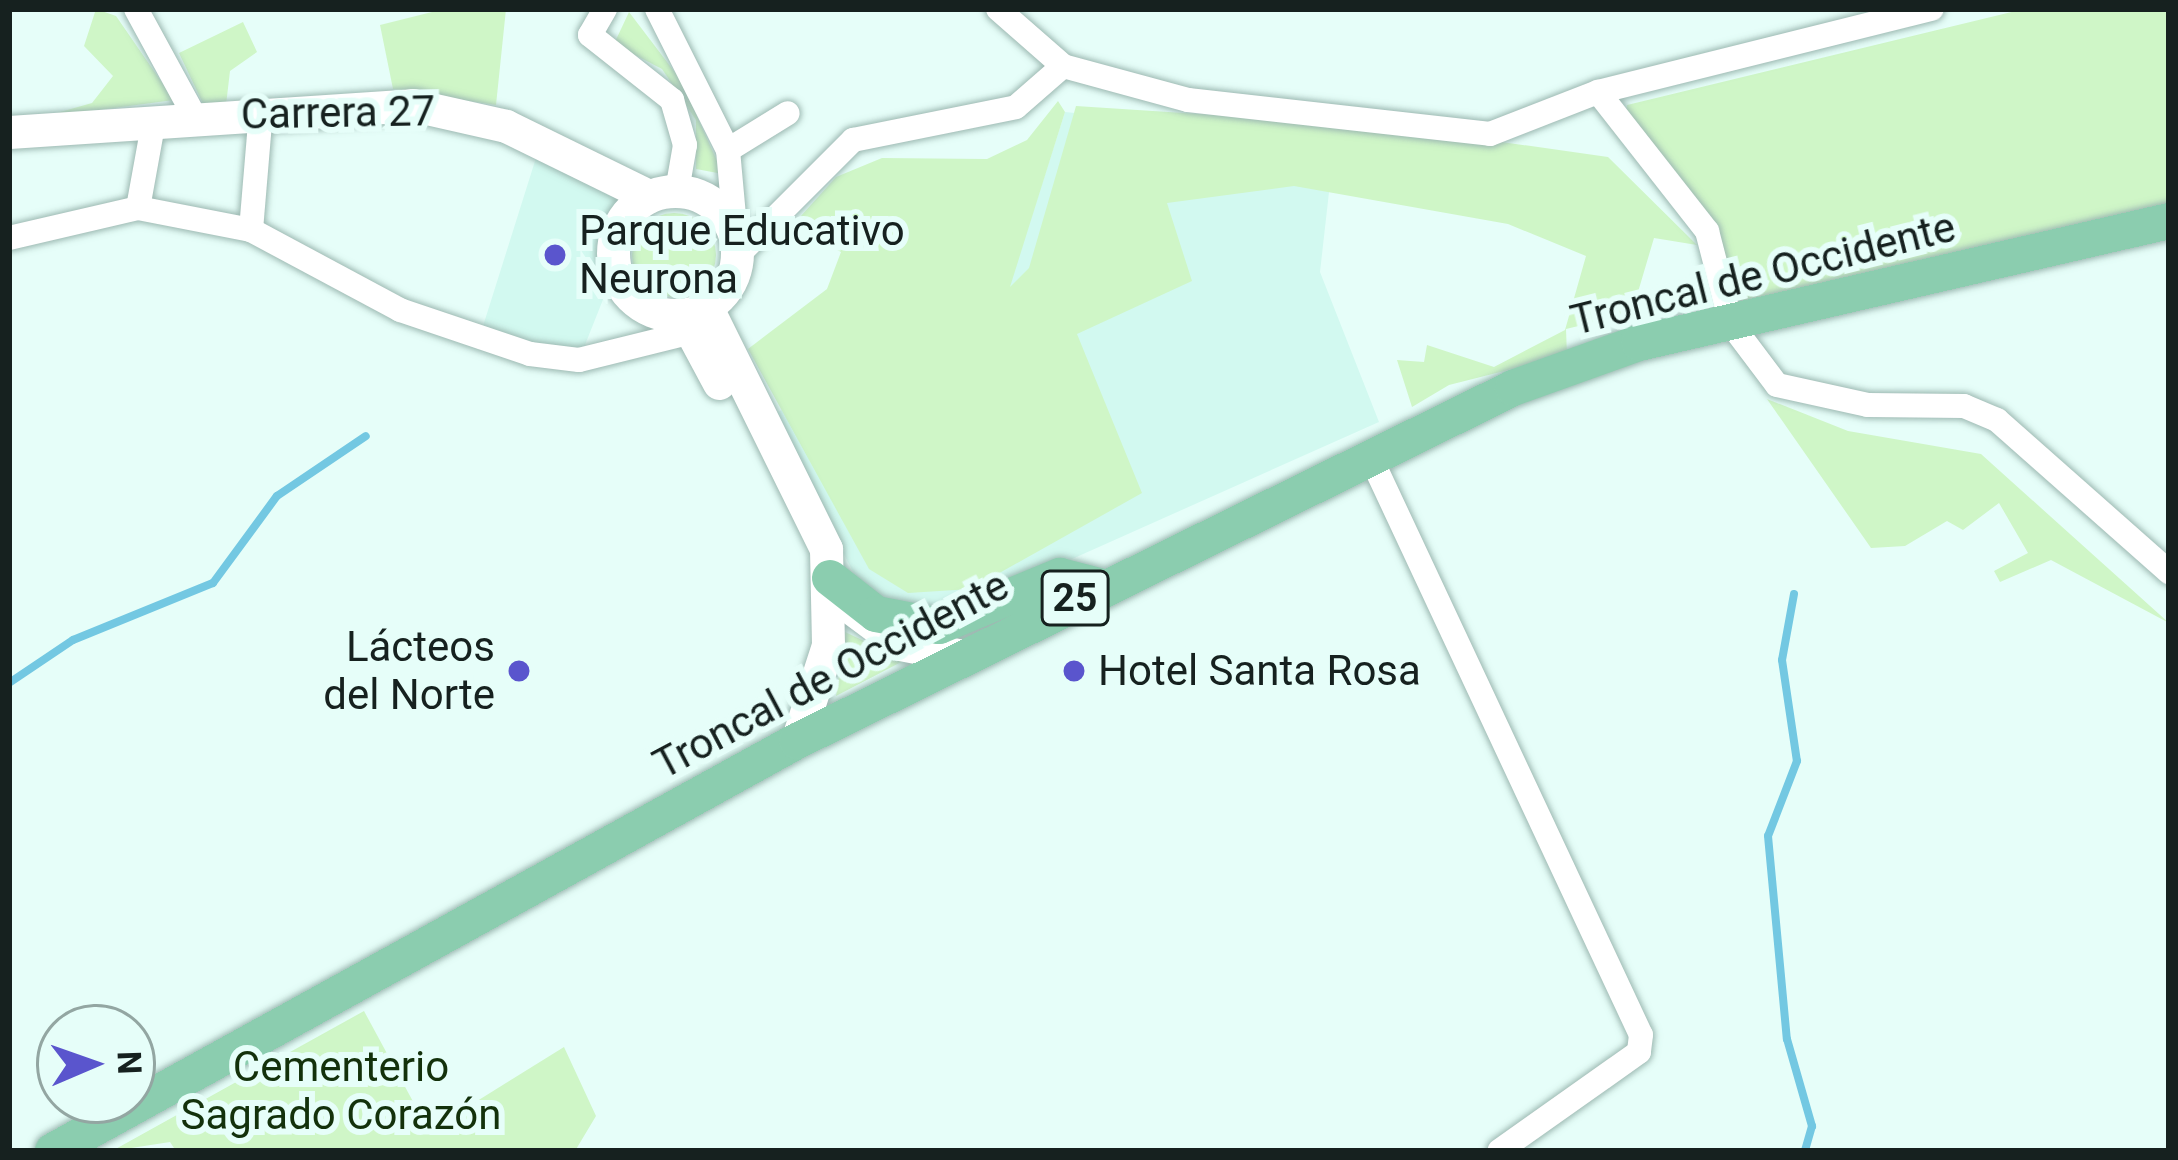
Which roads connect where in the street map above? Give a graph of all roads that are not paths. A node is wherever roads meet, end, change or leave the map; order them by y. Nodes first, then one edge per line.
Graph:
1 (136, 9) edge
2 (657, 9) edge
3 (998, 9) edge
4 (1828, 9) edge
5 (1932, 9) edge
6 (603, 10) edge
7 (1855, 22) junction
8 (1063, 66) junction
9 (1598, 92) junction
10 (261, 112) junction
11 (788, 112) dead end
12 (195, 117) junction
13 (154, 120) junction
14 (9, 132) edge
15 (728, 150) junction
16 (663, 193) junction
17 (138, 208) junction
18 (2169, 221) edge
19 (250, 230) junction
20 (9, 238) edge
21 (737, 247) junction
22 (694, 319) junction
23 (1731, 324) junction
24 (1370, 456) junction
25 (2169, 572) edge
26 (830, 578) junction
27 (1099, 586) junction
28 (963, 656) junction
29 (797, 741) junction
30 (53, 1151) edge
31 (1499, 1151) edge

1 - 12 street
2 - 15 street
3 - 8 street
4 - 7 street
5 - 7 street
6 - 16 street
7 - 9 street
8 - 9 street
8 - 21 street
9 - 23 street
10 - 12 main road, Carrera 27
10 - 16 main road, Carrera 27
10 - 19 street
11 - 15 street
12 - 13 main road, Carrera 27
13 - 14 main road, Carrera 27
13 - 17 street
15 - 21 street
16 - 21 main road
16 - 22 main road
17 - 19 street
17 - 20 street
18 - 23 main road, Troncal de Occidente / 25
19 - 22 street
21 - 22 main road
22 - 26 main road
23 - 24 main road, Troncal de Occidente / 25
23 - 25 street
24 - 27 main road, Troncal de Occidente / 25
24 - 31 street
26 - 27 main road
26 - 28 main road
26 - 29 main road
27 - 28 main road, Troncal de Occidente / 25
28 - 29 main road, Troncal de Occidente / 25
29 - 30 main road, Troncal de Occidente / 25

